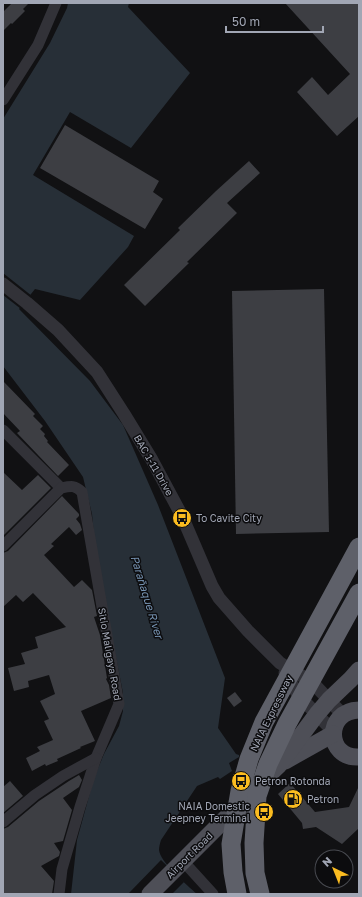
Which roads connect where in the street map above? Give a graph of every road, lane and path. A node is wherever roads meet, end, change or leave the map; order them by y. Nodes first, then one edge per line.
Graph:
1 (56, 3) edge
2 (3, 100) edge
3 (3, 284) edge
4 (3, 430) edge
5 (65, 487) junction
6 (3, 546) edge
7 (359, 547) edge
8 (359, 593) edge
9 (280, 663) junction
10 (355, 675) edge
11 (329, 700) junction
12 (349, 713) edge
13 (317, 714) junction
14 (333, 733) junction
15 (359, 757) edge
16 (96, 758) junction
17 (279, 765) junction
18 (3, 822) edge
19 (178, 866) junction
20 (60, 894) edge
21 (150, 894) edge
22 (213, 894) edge
23 (237, 894) edge
24 (260, 894) edge

1 - 2 street
3 - 9 street, BAC 1-11 Drive
4 - 5 street
5 - 6 street
5 - 16 street, Sitio Maligaya Road
7 - 23 highway, NAIA Expressway
8 - 24 highway, NAIA Expressway
9 - 11 street, BAC 1-11 Drive
9 - 13 street, BAC 1-11 Drive
10 - 11 main road
10 - 12 main road
11 - 12 street, BAC 1-11 Drive
11 - 13 main road
12 - 14 main road
13 - 14 street, BAC 1-11 Drive
13 - 17 main road
14 - 15 main road
14 - 17 main road
16 - 18 street
16 - 20 street, Sitio Maligaya Road
17 - 19 main road, Airport Road
19 - 21 main road, Airport Road
19 - 22 street

